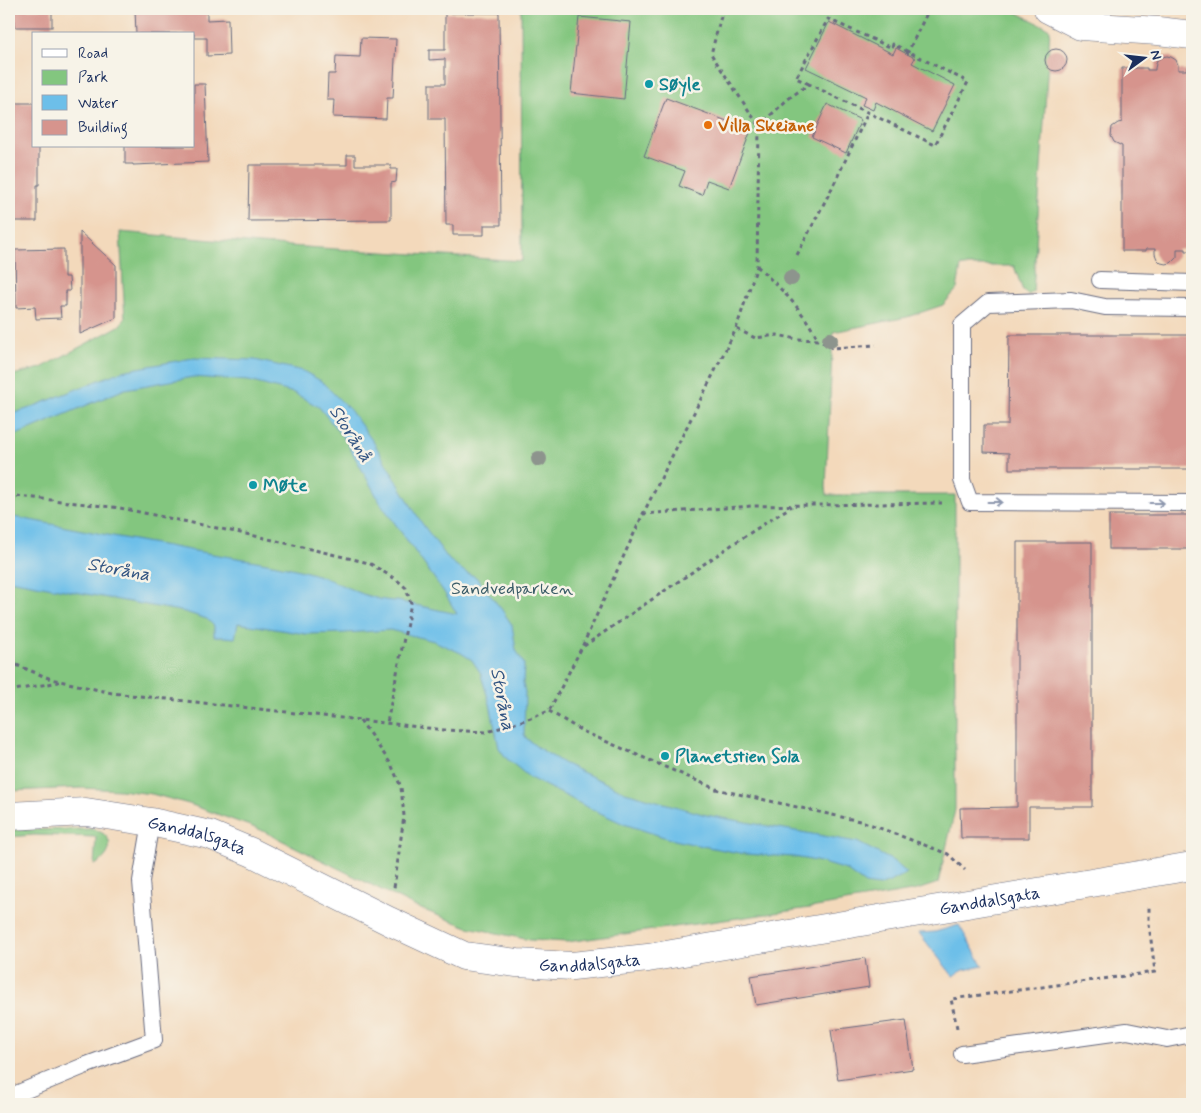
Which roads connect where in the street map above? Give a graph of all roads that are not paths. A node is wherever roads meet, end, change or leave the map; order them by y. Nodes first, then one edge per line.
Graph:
1 (1048, 9) edge
2 (1192, 35) edge
3 (1100, 280) dead end
4 (1192, 283) edge
5 (1192, 308) edge
6 (1192, 503) edge
7 (9, 816) edge
8 (151, 822) junction
9 (1192, 866) edge
10 (1192, 1034) edge
11 (962, 1054) road end
12 (9, 1096) edge

1 - 2 street
3 - 4 lane
5 -> 6 lane
7 - 8 street, Ganddalsgata
8 - 9 street, Ganddalsgata
8 - 12 lane
10 - 11 lane

